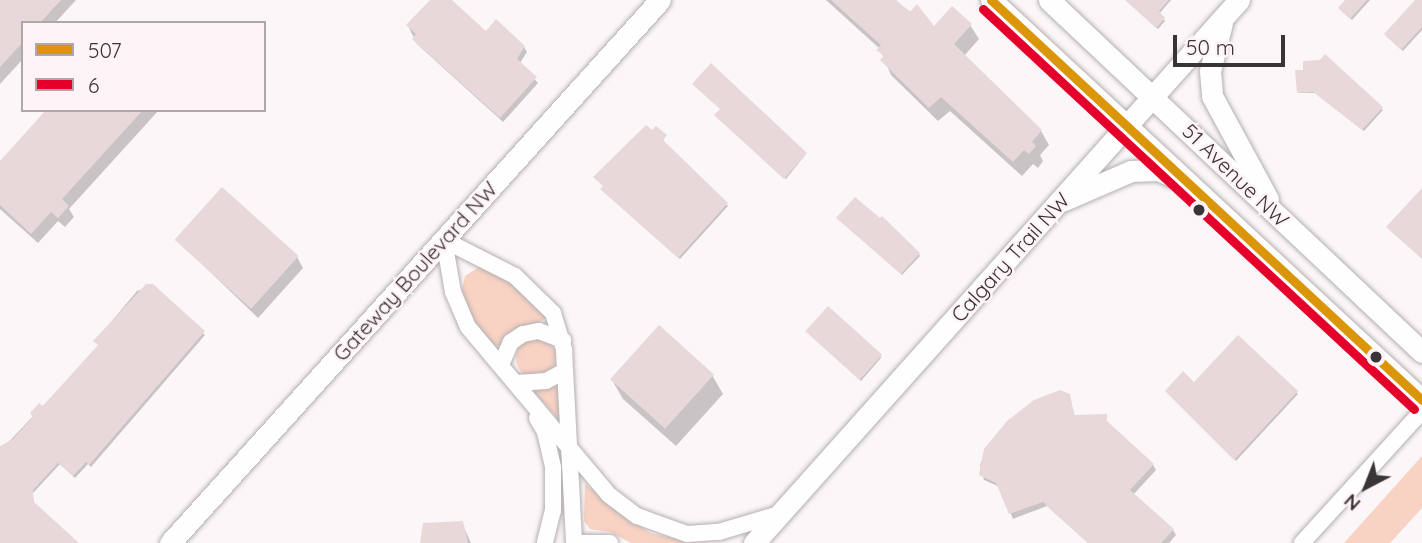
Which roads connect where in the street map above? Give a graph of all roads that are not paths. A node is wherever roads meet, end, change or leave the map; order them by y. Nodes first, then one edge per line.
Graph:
1 (660, 0) edge
2 (990, 0) edge
3 (1049, 0) edge
4 (1239, 0) edge
5 (1223, 18) junction
6 (1153, 96) junction
7 (1125, 126) junction
8 (1199, 194) junction
9 (1059, 202) junction
10 (1275, 212) junction
11 (444, 240) junction
12 (563, 340) junction
13 (1422, 352) edge
14 (501, 365) junction
15 (565, 371) junction
16 (521, 388) junction
17 (1422, 400) edge
18 (1422, 411) edge
19 (568, 451) junction
20 (781, 513) junction
21 (170, 543) edge
22 (545, 543) edge
23 (574, 543) edge
24 (583, 543) edge
25 (610, 543) edge
26 (754, 543) edge
27 (1302, 543) edge

1 - 11 main road, Gateway Boulevard NW
2 - 7 main road, 51 Avenue NW
3 - 6 main road, 51 Avenue NW
4 - 5 main road, Calgary Trail NW
5 - 6 main road, Calgary Trail NW
5 - 10 main road
6 - 7 main road, Calgary Trail NW
6 - 10 main road, 51 Avenue NW
7 - 8 main road, 51 Avenue NW
7 - 9 main road, Calgary Trail NW
8 - 9 main road
8 - 17 main road, 51 Avenue NW
9 - 20 main road, Calgary Trail NW
10 - 13 main road, 51 Avenue NW
11 - 12 street
11 - 14 street
11 - 21 main road, Gateway Boulevard NW
12 - 14 street
12 - 15 street
14 - 16 street
15 - 16 street
15 - 19 street
16 - 19 street
16 - 22 street
18 - 27 street
19 - 20 street
19 - 23 street
20 - 26 main road, Calgary Trail NW
24 - 25 street

